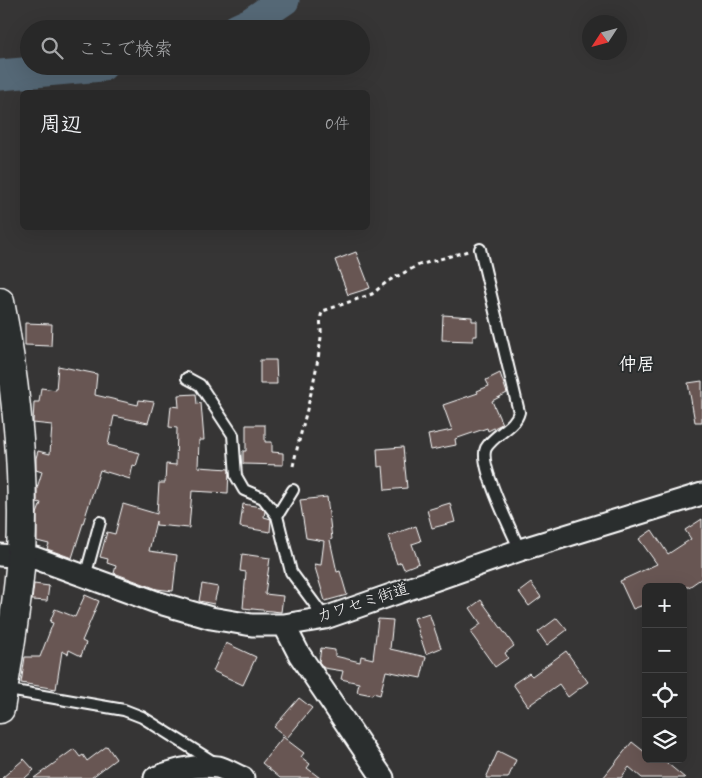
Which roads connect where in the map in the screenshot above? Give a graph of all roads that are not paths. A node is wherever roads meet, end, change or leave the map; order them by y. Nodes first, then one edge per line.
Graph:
1 (480, 249) road end
2 (0, 302) edge
3 (187, 378) dead end
4 (293, 490) dead end
5 (702, 494) edge
6 (277, 516) junction
7 (100, 522) dead end
8 (520, 550) junction
9 (10, 555) edge
10 (85, 577) junction
11 (326, 618) junction
12 (284, 625) junction
13 (2, 699) edge
14 (231, 774) edge
15 (164, 776) edge
16 (383, 778) edge

1 - 8 lane
2 - 9 main road
3 - 6 lane
4 - 6 lane
5 - 8 street, カワセミ街道
6 - 11 lane
7 - 10 lane
8 - 11 street, カワセミ街道
9 - 10 street, カワセミ街道
9 - 13 main road
10 - 12 street, カワセミ街道
11 - 12 street, カワセミ街道
12 - 16 street
13 - 14 lane
14 - 15 street

